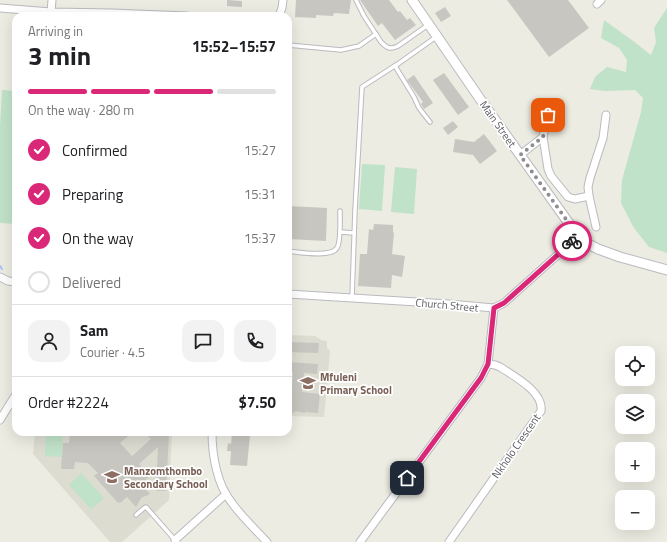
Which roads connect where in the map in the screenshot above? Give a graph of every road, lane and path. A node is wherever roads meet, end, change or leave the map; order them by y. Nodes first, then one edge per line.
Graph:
1 (52, 0) edge
2 (283, 0) edge
3 (356, 0) edge
4 (412, 0) edge
5 (418, 0) edge
6 (0, 8) edge
7 (420, 10) junction
8 (51, 12) joint
9 (280, 12) edge
10 (429, 25) junction
11 (376, 34) junction
12 (437, 36) junction
13 (292, 46) edge
14 (396, 65) junction
15 (550, 104) dead end
16 (606, 115) dead end
17 (430, 122) dead end
18 (543, 137) junction
19 (520, 155) junction
20 (589, 196) junction
21 (340, 211) dead end
22 (596, 227) dead end
23 (340, 232) junction
24 (354, 233) junction
25 (578, 236) junction
26 (292, 251) edge
27 (667, 270) edge
28 (0, 276) edge
29 (12, 282) edge
30 (292, 294) edge
31 (352, 298) junction
32 (494, 308) junction
33 (488, 364) junction
34 (12, 400) edge
35 (0, 420) edge
36 (212, 436) edge
37 (226, 494) junction
38 (136, 516) dead end
39 (176, 541) edge
40 (267, 542) edge
41 (360, 542) edge
42 (449, 542) edge

1 - 8 street
2 - 9 street
3 - 11 lane
4 - 7 street, Main Street
5 - 7 street, Main Street
6 - 8 street
7 - 10 street, Main Street
10 - 11 lane
10 - 12 street, Main Street
11 - 13 lane
12 - 14 lane
12 - 19 street, Main Street
14 - 17 lane
14 - 24 lane
15 - 18 street
16 - 20 street
18 - 19 street
18 - 20 street
19 - 25 street, Main Street
20 - 22 street
21 - 23 lane
23 - 24 lane
23 - 26 lane
24 - 31 lane
25 - 27 street
25 - 32 street, Church Street
28 - 29 street
30 - 31 street, Church Street
31 - 32 street, Church Street
32 - 33 street
33 - 41 street
33 - 42 street, Nkholo Crescent
34 - 35 street
36 - 37 street
37 - 39 street
37 - 40 street
38 - 39 lane

